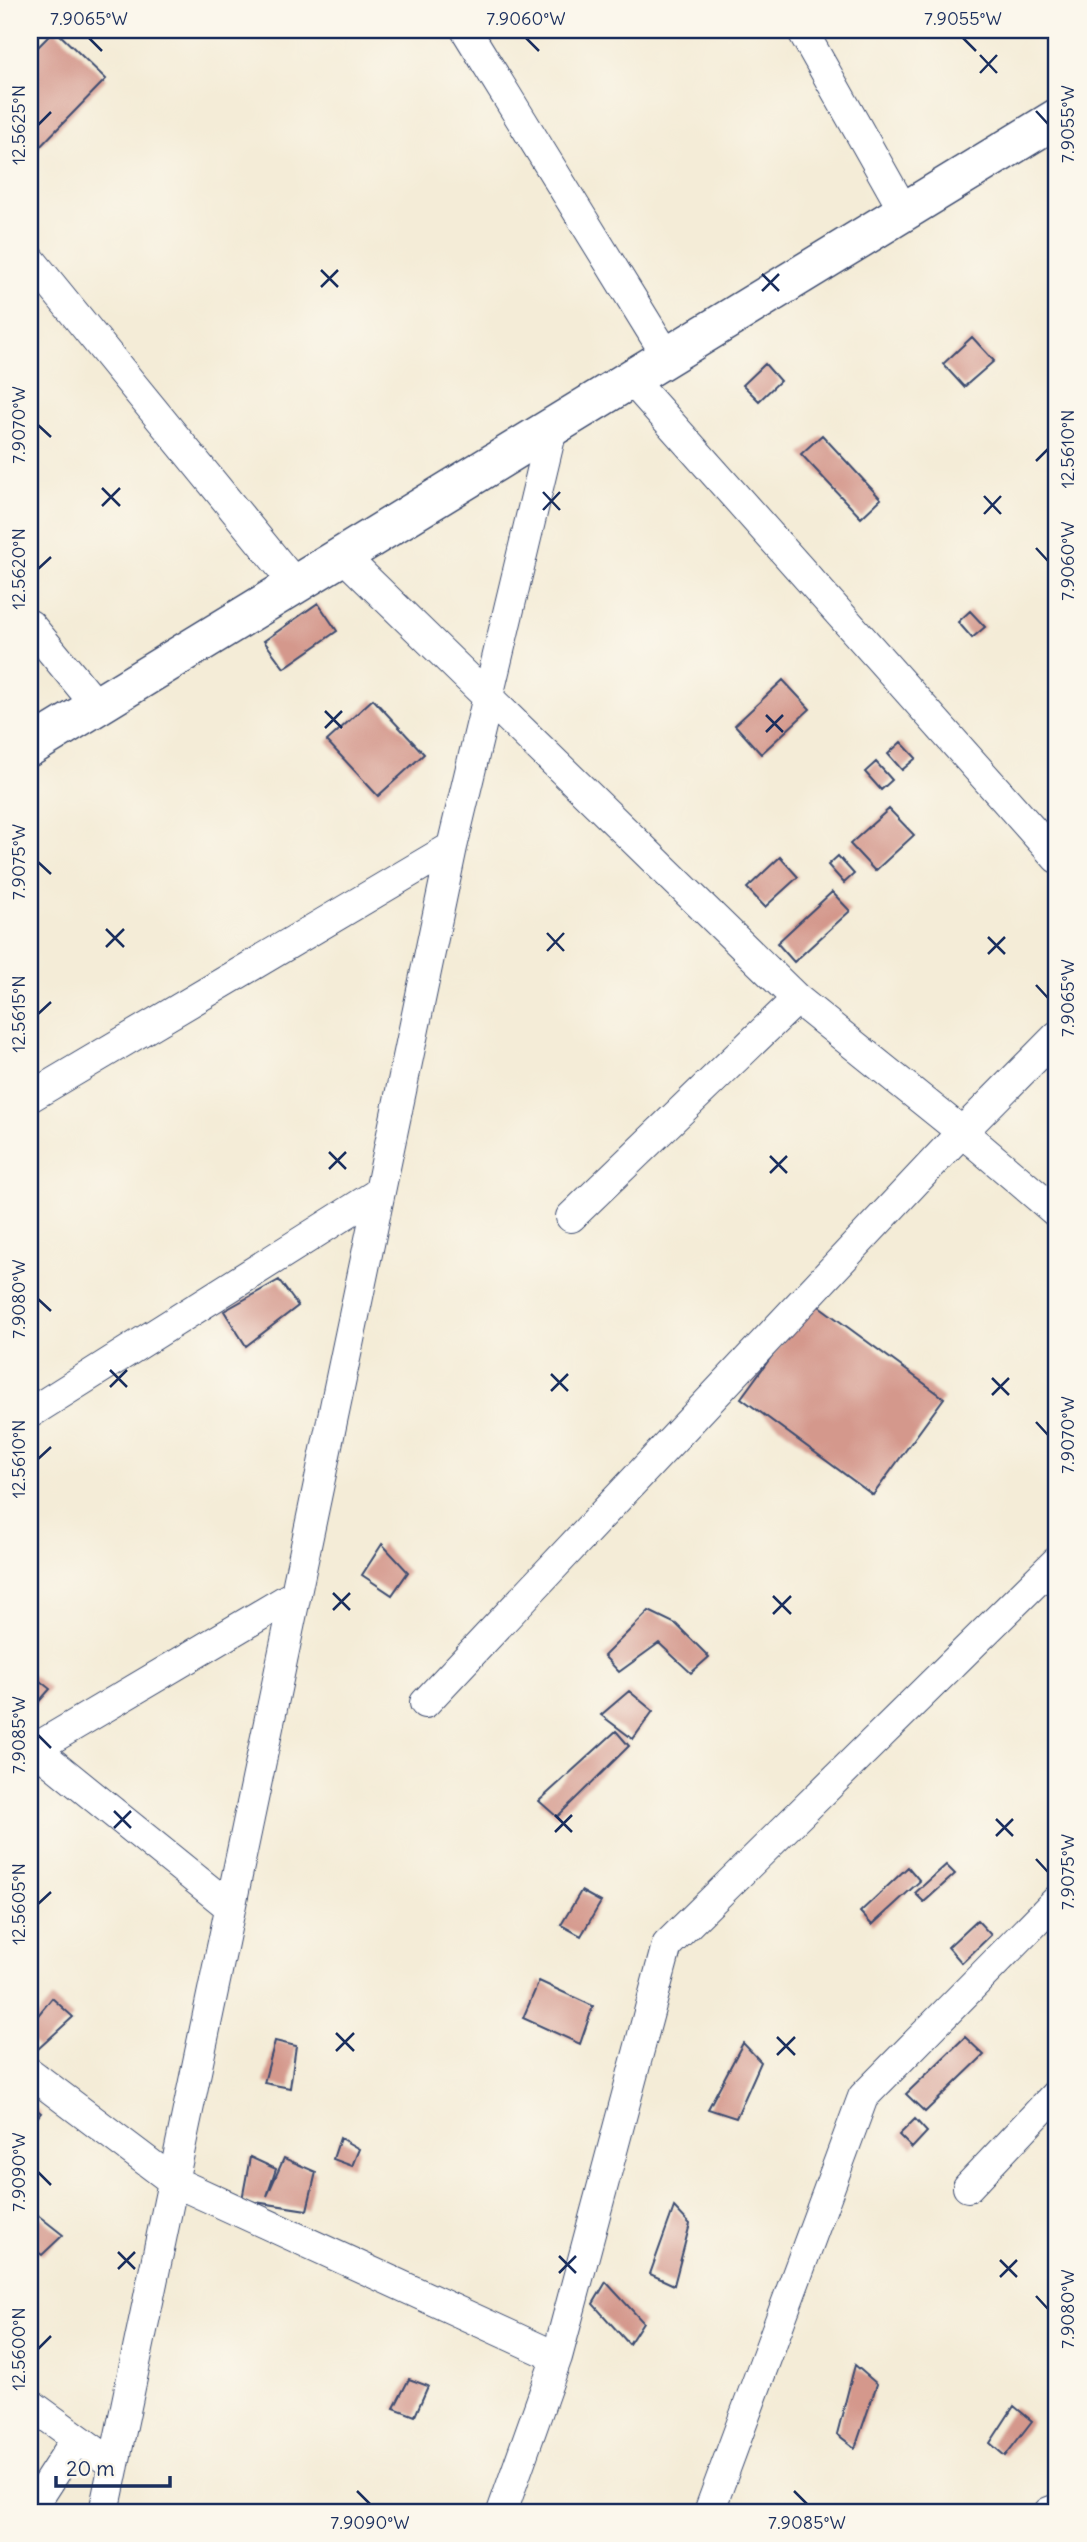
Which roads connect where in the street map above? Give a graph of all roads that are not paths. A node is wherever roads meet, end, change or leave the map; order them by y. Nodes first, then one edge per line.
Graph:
1 (466, 30) edge
2 (802, 30) edge
3 (1057, 118) edge
4 (904, 211) junction
5 (30, 259) edge
6 (667, 356) junction
7 (630, 378) junction
8 (553, 425) junction
9 (342, 555) junction
10 (295, 584) junction
11 (30, 625) edge
12 (486, 696) junction
13 (97, 706) junction
14 (30, 747) edge
15 (452, 848) junction
16 (1057, 858) edge
17 (797, 999) junction
18 (1057, 1036) edge
19 (30, 1097) edge
20 (962, 1132) junction
21 (380, 1192) junction
22 (1057, 1213) edge
23 (570, 1217) dead end
24 (30, 1413) edge
25 (1057, 1561) edge
26 (296, 1594) junction
27 (425, 1703) dead end
28 (32, 1747) edge
29 (1057, 1899) edge
30 (230, 1907) junction
31 (30, 2073) edge
32 (1057, 2093) edge
33 (173, 2181) junction
34 (968, 2186) dead end
35 (557, 2357) junction
36 (30, 2404) edge
37 (77, 2438) junction
38 (114, 2465) junction
39 (1057, 2509) edge
40 (30, 2511) edge
41 (104, 2512) edge
42 (502, 2512) edge
43 (709, 2512) edge
44 (1049, 2512) edge

1 - 6 street
2 - 4 street
3 - 4 street
4 - 6 street
5 - 10 street
6 - 7 street
7 - 8 street
7 - 16 street
8 - 9 street
8 - 12 street
9 - 10 street
9 - 12 street
10 - 13 street
11 - 13 street
12 - 15 street
12 - 17 street
13 - 14 street
15 - 19 street
15 - 21 street
17 - 20 street
17 - 23 street
18 - 20 street
20 - 22 street
20 - 27 street
21 - 24 street
21 - 26 street
25 - 35 street
26 - 28 street
26 - 30 street
28 - 30 street
29 - 43 street
30 - 33 street
31 - 33 street
32 - 34 street
33 - 35 street
33 - 38 street
35 - 42 street
36 - 37 street
37 - 38 street
37 - 40 street
38 - 41 street
39 - 44 street

